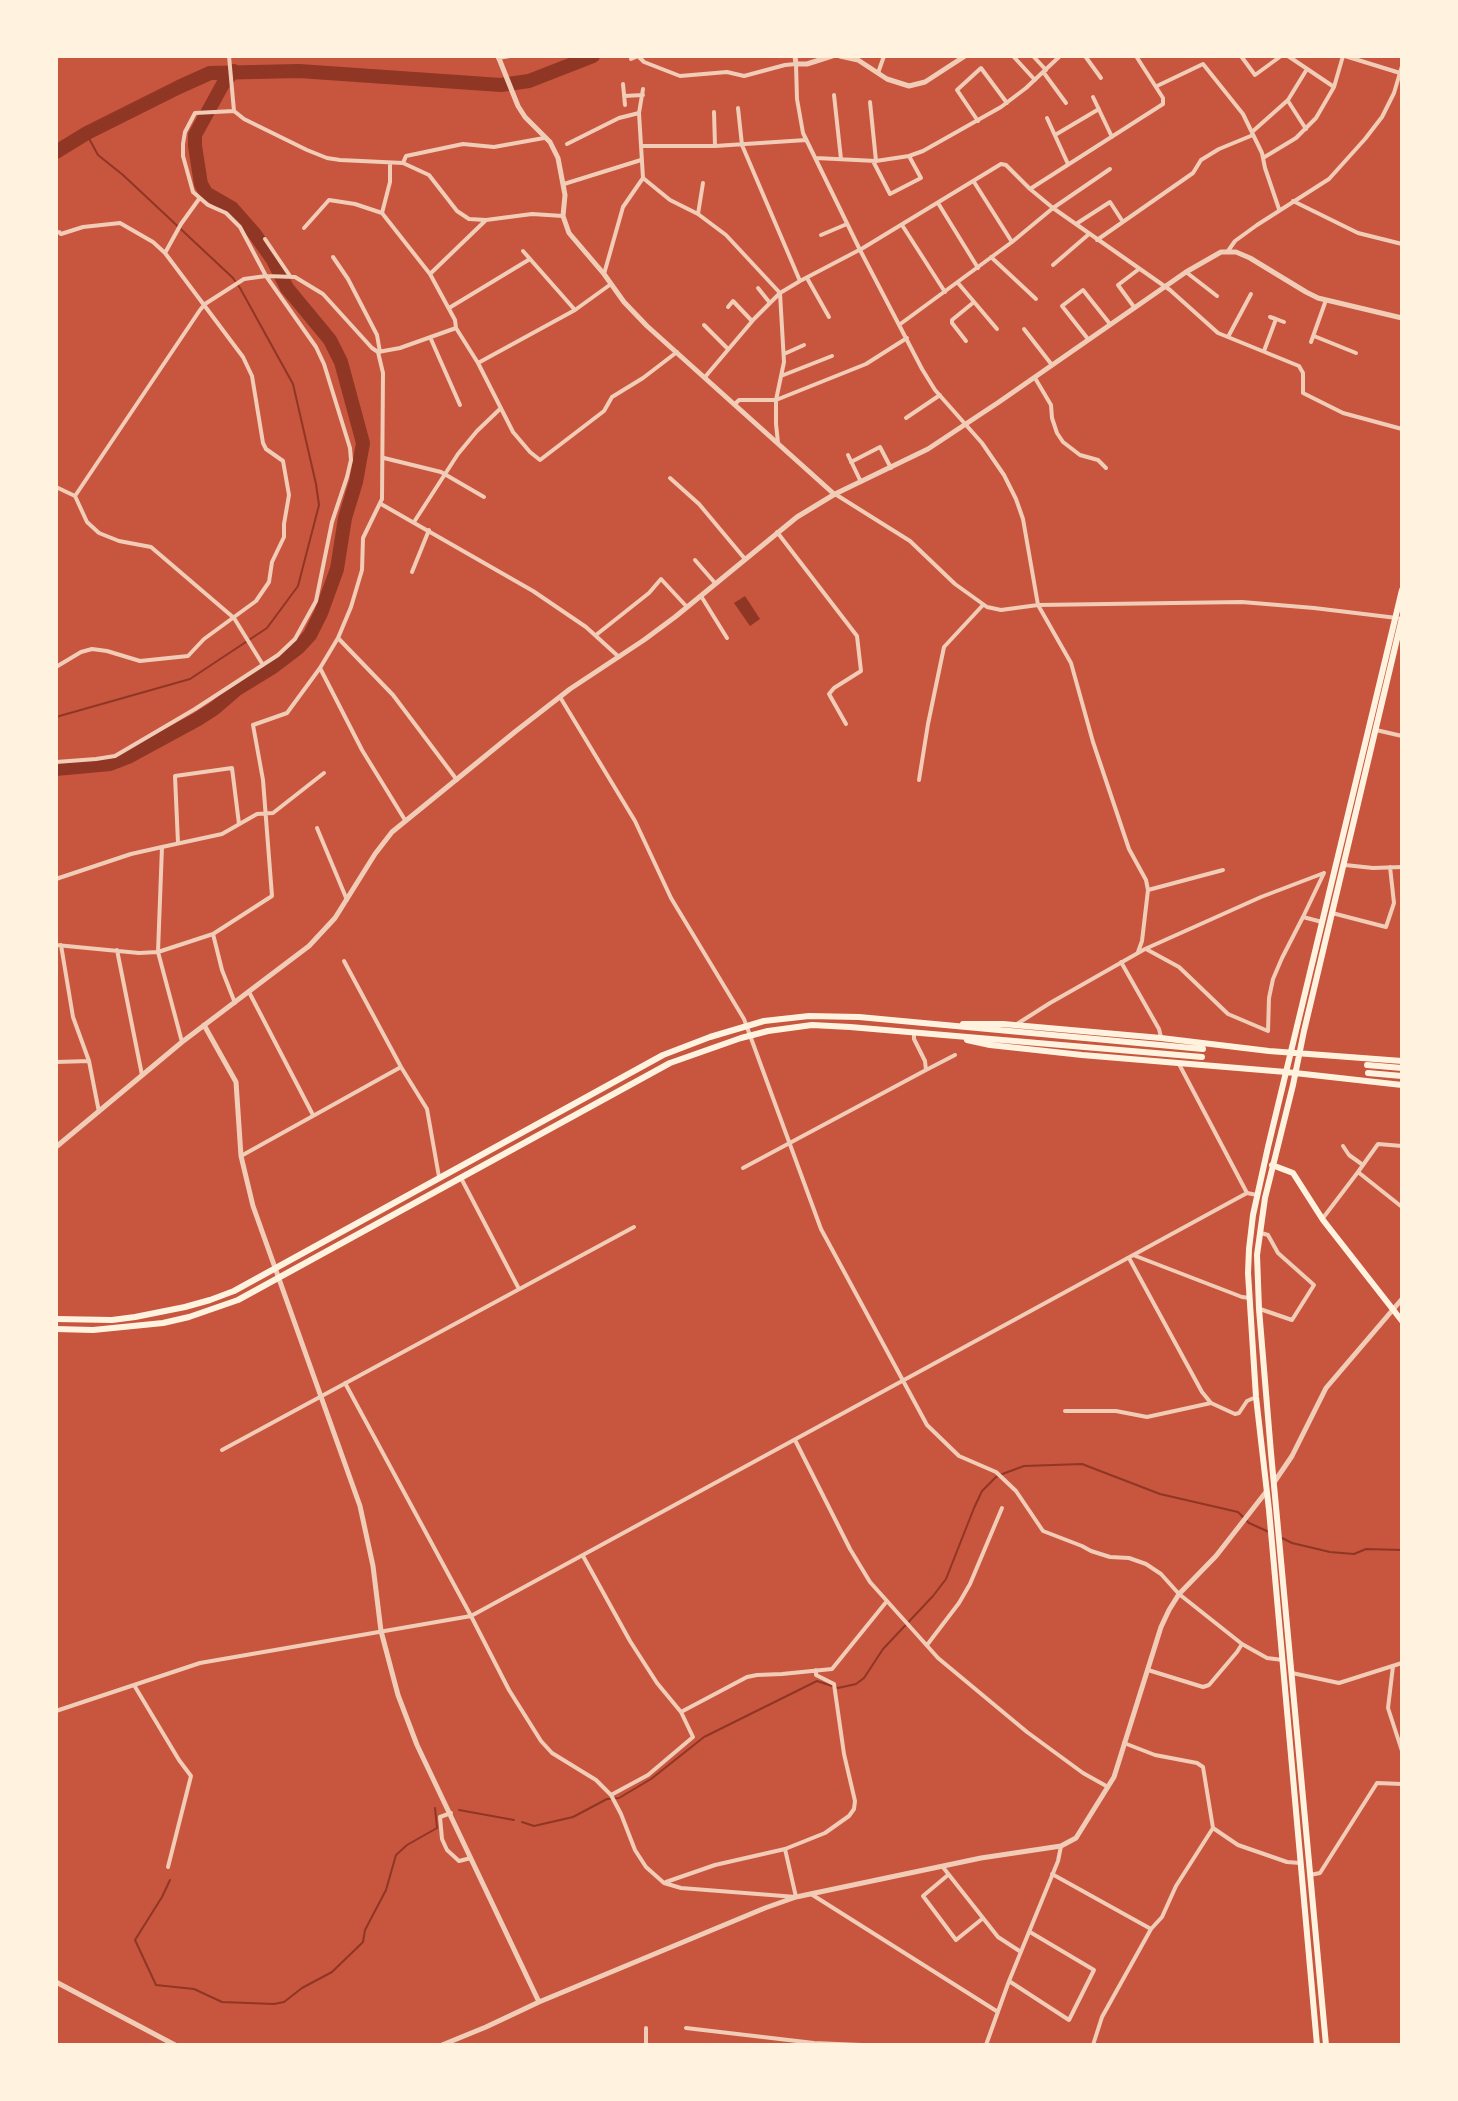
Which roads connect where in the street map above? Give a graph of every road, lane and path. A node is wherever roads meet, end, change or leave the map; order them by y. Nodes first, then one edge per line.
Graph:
1 (229, 56) edge
2 (510, 56) edge
3 (795, 56) edge
4 (832, 56) edge
5 (840, 56) edge
6 (884, 56) edge
7 (965, 56) edge
8 (1013, 56) edge
9 (1033, 56) edge
10 (1060, 56) edge
11 (1085, 56) edge
12 (1136, 56) edge
13 (1241, 56) edge
14 (1281, 56) edge
15 (1288, 56) edge
16 (1344, 56) edge
17 (498, 57) edge
18 (631, 59) dead end
19 (796, 64) junction
20 (1402, 66) edge
21 (1307, 69) junction
22 (1045, 72) junction
23 (878, 73) junction
24 (1400, 73) junction
25 (1101, 78) dead end
26 (1035, 80) junction
27 (623, 84) dead end
28 (1157, 86) junction
29 (1334, 87) junction
30 (834, 95) dead end
31 (624, 96) junction
32 (1093, 97) dead end
33 (1288, 100) junction
34 (870, 102) dead end
35 (1007, 103) junction
36 (1066, 103) dead end
37 (625, 105) dead end
38 (738, 108) dead end
39 (1099, 109) junction
40 (234, 111) junction
41 (714, 112) dead end
42 (639, 113) junction
43 (1047, 118) dead end
44 (978, 121) junction
45 (1306, 129) junction
46 (1253, 134) junction
47 (1055, 135) junction
48 (547, 137) junction
49 (1112, 137) junction
50 (806, 140) junction
51 (567, 144) dead end
52 (742, 145) junction
53 (641, 146) junction
54 (715, 146) junction
55 (909, 156) junction
56 (816, 158) junction
57 (1263, 158) junction
58 (841, 159) junction
59 (641, 160) junction
60 (875, 161) junction
61 (390, 163) junction
62 (403, 163) junction
63 (1068, 164) junction
64 (1110, 169) dead end
65 (643, 178) junction
66 (974, 182) junction
67 (703, 183) dead end
68 (564, 184) junction
69 (1030, 189) junction
70 (199, 199) junction
71 (1293, 201) junction
72 (938, 203) junction
73 (1053, 208) junction
74 (1279, 209) junction
75 (382, 213) junction
76 (698, 214) junction
77 (563, 216) junction
78 (486, 220) junction
79 (1123, 222) junction
80 (847, 224) junction
81 (1076, 224) junction
82 (902, 225) junction
83 (304, 228) dead end
84 (59, 232) dead end
85 (1089, 234) junction
86 (821, 235) dead end
87 (265, 239) dead end
88 (1097, 240) junction
89 (1012, 242) junction
90 (1402, 244) edge
91 (860, 250) junction
92 (523, 251) dead end
93 (1228, 251) junction
94 (165, 253) junction
95 (333, 257) dead end
96 (991, 257) junction
97 (530, 259) junction
98 (1053, 265) dead end
99 (978, 268) junction
100 (1139, 269) junction
101 (1186, 272) junction
102 (430, 274) junction
103 (604, 274) junction
104 (268, 276) junction
105 (288, 276) junction
106 (807, 278) junction
107 (800, 281) junction
108 (958, 283) junction
109 (611, 284) junction
110 (1164, 286) junction
111 (758, 288) dead end
112 (945, 292) junction
113 (780, 293) junction
114 (1251, 294) dead end
115 (1217, 296) dead end
116 (1036, 299) dead end
117 (1326, 300) junction
118 (974, 302) junction
119 (770, 303) junction
120 (205, 304) junction
121 (728, 307) dead end
122 (1134, 307) junction
123 (449, 308) junction
124 (575, 310) junction
125 (829, 317) dead end
126 (1270, 317) dead end
127 (1402, 318) edge
128 (1276, 319) junction
129 (752, 321) junction
130 (1284, 322) dead end
131 (1110, 324) junction
132 (704, 325) dead end
133 (899, 325) junction
134 (456, 328) junction
135 (997, 329) dead end
136 (1024, 329) dead end
137 (1314, 336) junction
138 (430, 337) junction
139 (1228, 337) junction
140 (907, 338) junction
141 (1088, 339) junction
142 (966, 341) dead end
143 (1311, 342) dead end
144 (804, 345) dead end
145 (728, 349) junction
146 (1264, 351) junction
147 (379, 352) junction
148 (677, 352) junction
149 (1356, 353) dead end
150 (784, 354) junction
151 (832, 356) dead end
152 (478, 363) junction
153 (1052, 365) junction
154 (781, 376) junction
155 (705, 377) junction
156 (1035, 378) junction
157 (940, 395) junction
158 (776, 400) junction
159 (735, 404) junction
160 (460, 405) dead end
161 (501, 408) junction
162 (906, 418) dead end
163 (966, 424) junction
164 (1402, 429) edge
165 (778, 443) junction
166 (848, 455) dead end
167 (384, 458) junction
168 (851, 462) junction
169 (891, 468) junction
170 (1106, 468) dead end
171 (445, 475) junction
172 (670, 478) dead end
173 (861, 482) junction
174 (56, 487) edge
175 (835, 494) junction
176 (75, 496) junction
177 (484, 497) dead end
178 (381, 504) junction
179 (414, 522) junction
180 (429, 530) junction
181 (777, 532) junction
182 (745, 559) junction
183 (695, 560) dead end
184 (412, 572) dead end
185 (715, 583) junction
186 (1402, 590) edge
187 (701, 596) junction
188 (983, 605) junction
189 (1038, 605) junction
190 (687, 607) junction
191 (234, 618) junction
192 (1400, 618) edge
193 (596, 635) junction
194 (338, 638) junction
195 (727, 638) dead end
196 (619, 657) junction
197 (263, 665) junction
198 (56, 667) edge
199 (320, 668) junction
200 (560, 697) junction
201 (846, 724) dead end
202 (1376, 730) junction
203 (1402, 736) edge
204 (56, 762) edge
205 (324, 773) dead end
206 (457, 780) junction
207 (919, 780) dead end
208 (266, 812) junction
209 (405, 820) junction
210 (239, 825) junction
211 (317, 828) dead end
212 (178, 843) junction
213 (162, 847) junction
214 (1344, 865) junction
215 (1390, 867) junction
216 (1402, 867) edge
217 (1223, 870) dead end
218 (56, 879) edge
219 (1148, 890) junction
220 (348, 901) junction
221 (1332, 913) junction
222 (1303, 917) junction
223 (1322, 922) junction
224 (213, 934) junction
225 (58, 945) edge
226 (1145, 949) junction
227 (117, 950) junction
228 (158, 952) junction
229 (1138, 952) junction
230 (344, 961) dead end
231 (1121, 962) junction
232 (249, 992) junction
233 (235, 1003) junction
234 (204, 1025) junction
235 (945, 1025) junction
236 (1015, 1025) junction
237 (746, 1026) junction
238 (914, 1032) junction
239 (749, 1035) junction
240 (944, 1036) junction
241 (1161, 1038) junction
242 (182, 1042) junction
243 (1290, 1052) junction
244 (1300, 1053) junction
245 (955, 1055) dead end
246 (89, 1061) junction
247 (1402, 1061) edge
248 (56, 1062) edge
249 (1178, 1063) junction
250 (401, 1067) junction
251 (1402, 1068) edge
252 (926, 1070) junction
253 (1286, 1072) junction
254 (1296, 1073) junction
255 (142, 1075) junction
256 (1402, 1076) edge
257 (1402, 1085) edge
258 (99, 1112) junction
259 (313, 1115) junction
260 (789, 1143) junction
261 (1343, 1146) dead end
262 (1402, 1146) edge
263 (56, 1147) edge
264 (241, 1156) junction
265 (1264, 1164) junction
266 (1363, 1165) junction
267 (1273, 1166) junction
268 (743, 1168) dead end
269 (1358, 1172) junction
270 (461, 1178) junction
271 (440, 1179) junction
272 (1247, 1193) junction
273 (1257, 1195) junction
274 (1402, 1207) edge
275 (1323, 1220) junction
276 (634, 1227) dead end
277 (1259, 1233) junction
278 (1131, 1256) junction
279 (274, 1270) junction
280 (278, 1279) junction
281 (519, 1289) junction
282 (1250, 1298) junction
283 (1402, 1299) edge
284 (1259, 1309) junction
285 (1393, 1309) junction
286 (56, 1319) edge
287 (1402, 1321) edge
288 (56, 1329) edge
289 (904, 1381) junction
290 (345, 1383) junction
291 (322, 1395) junction
292 (1256, 1397) junction
293 (1211, 1403) junction
294 (1065, 1411) dead end
295 (795, 1440) junction
296 (222, 1450) dead end
297 (1274, 1481) junction
298 (1267, 1492) junction
299 (1002, 1508) dead end
300 (582, 1555) junction
301 (1179, 1594) junction
302 (887, 1601) junction
303 (471, 1616) junction
304 (381, 1631) junction
305 (1242, 1644) junction
306 (927, 1645) junction
307 (1283, 1660) junction
308 (1402, 1663) edge
309 (1393, 1666) junction
310 (816, 1670) junction
311 (1148, 1670) junction
312 (1292, 1673) junction
313 (134, 1685) junction
314 (56, 1711) edge
315 (681, 1712) junction
316 (1124, 1743) junction
317 (1402, 1751) edge
318 (1402, 1784) edge
319 (1108, 1787) junction
320 (611, 1795) junction
321 (451, 1813) junction
322 (1213, 1828) junction
323 (1061, 1846) junction
324 (785, 1849) junction
325 (471, 1858) junction
326 (1300, 1863) junction
327 (941, 1866) junction
328 (168, 1867) dead end
329 (1052, 1874) junction
330 (948, 1875) junction
331 (1310, 1875) junction
332 (664, 1883) junction
333 (811, 1894) junction
334 (796, 1897) junction
335 (982, 1919) junction
336 (1151, 1929) junction
337 (1029, 1932) junction
338 (1021, 1952) junction
339 (1009, 1981) junction
340 (56, 1982) edge
341 (539, 2002) junction
342 (998, 2012) junction
343 (646, 2028) dead end
344 (686, 2028) dead end
345 (814, 2044) edge
346 (175, 2045) edge
347 (442, 2045) edge
348 (646, 2045) edge
349 (862, 2045) edge
350 (987, 2045) edge
351 (1093, 2045) edge
352 (1317, 2045) edge
353 (1326, 2045) edge

1 - 40 street
2 - 17 street
3 - 19 street
4 - 19 street
5 - 23 street
6 - 23 street
7 - 23 street
8 - 26 street
9 - 22 street
10 - 22 street
11 - 25 street
12 - 28 street
13 - 14 street
15 - 21 street
16 - 24 street
16 - 29 street
17 - 48 street
18 - 19 street
19 - 50 street
20 - 24 street
21 - 29 street
21 - 33 street
22 - 26 street
22 - 36 street
24 - 71 street
26 - 35 street
27 - 31 street
28 - 46 street
28 - 49 street
29 - 45 street
30 - 58 street
31 - 37 street
31 - 42 street
32 - 39 street
33 - 45 street
33 - 46 street
34 - 60 street
35 - 44 street
35 - 44 street
38 - 52 street
39 - 47 street
39 - 49 street
40 - 61 street
40 - 70 street
41 - 54 street
42 - 51 street
42 - 53 street
43 - 47 street
44 - 55 street
45 - 57 street
46 - 57 street
46 - 79 street
47 - 63 street
48 - 62 street
48 - 68 street
49 - 63 street
50 - 52 street
50 - 56 street
52 - 54 street
52 - 107 street
53 - 54 street
53 - 59 street
55 - 60 street
55 - 60 street
56 - 58 street
56 - 80 street
57 - 74 street
58 - 60 street
59 - 65 street
59 - 68 street
61 - 62 street
61 - 75 street
62 - 78 street
63 - 69 street
64 - 73 street
65 - 76 street
65 - 103 street
66 - 69 street
66 - 72 street
66 - 89 street
67 - 76 street
68 - 77 street
69 - 73 street
70 - 94 street
70 - 104 street
71 - 74 street
71 - 90 street
72 - 82 street
72 - 99 street
73 - 81 street
73 - 89 street
74 - 93 street
75 - 83 street
75 - 102 street
76 - 113 street
77 - 78 street
77 - 103 street
78 - 102 street
79 - 81 street
79 - 88 street
80 - 86 street
80 - 91 street
81 - 85 street
82 - 91 street
82 - 112 street
84 - 94 street
85 - 88 street
85 - 98 street
87 - 105 street
88 - 100 street
89 - 96 street
91 - 106 street
91 - 133 street
92 - 97 street
93 - 101 street
93 - 117 street
94 - 120 street
95 - 147 street
96 - 99 street
96 - 116 street
97 - 123 street
97 - 124 street
99 - 108 street
100 - 110 street
100 - 122 street
101 - 110 street
101 - 115 street
102 - 123 street
103 - 109 street
104 - 105 street
104 - 120 street
104 - 197 street
105 - 147 street
106 - 107 street
106 - 125 street
107 - 113 street
108 - 112 street
108 - 118 street
109 - 124 street
109 - 148 street
110 - 122 street
110 - 139 street
111 - 119 street
112 - 133 street
113 - 119 street
113 - 150 street
114 - 139 street
117 - 127 street
117 - 137 street
118 - 135 street
118 - 142 street
119 - 129 street
120 - 176 street
120 - 191 street
121 - 129 street
122 - 131 street
123 - 134 street
124 - 152 street
126 - 128 street
128 - 130 street
128 - 146 street
129 - 145 street
131 - 141 street
131 - 141 street
132 - 145 street
133 - 140 street
134 - 138 street
134 - 152 street
136 - 153 street
137 - 143 street
137 - 149 street
138 - 147 street
138 - 160 street
139 - 146 street
140 - 157 street
140 - 158 street
141 - 153 street
144 - 150 street
145 - 155 street
146 - 164 street
147 - 167 street
148 - 155 street
148 - 161 street
150 - 154 street
151 - 154 street
152 - 161 street
153 - 156 street
154 - 158 street
155 - 159 street
156 - 163 street
156 - 170 street
157 - 162 street
157 - 163 street
158 - 159 street
158 - 165 street
159 - 165 street
161 - 171 street
163 - 169 street
163 - 189 street
165 - 175 street
166 - 168 street
167 - 171 street
167 - 178 street
168 - 169 street
168 - 173 street
169 - 173 street
171 - 177 street
171 - 179 street
172 - 182 street
173 - 175 street
174 - 176 street
175 - 181 street
175 - 188 street
176 - 191 street
178 - 179 street
178 - 194 street
179 - 180 street
180 - 184 street
180 - 193 street
181 - 182 street
181 - 201 street
182 - 185 street
183 - 185 street
185 - 187 street
186 - 192 main road
187 - 190 street
187 - 195 street
188 - 189 street
188 - 207 street
189 - 192 street
189 - 219 street
190 - 193 street
190 - 196 street
191 - 197 street
191 - 198 street
192 - 202 main road
192 - 223 main road
193 - 196 street
194 - 199 street
194 - 206 street
196 - 200 street
197 - 204 street
199 - 208 street
199 - 209 street
200 - 206 street
200 - 237 street
202 - 203 street
202 - 214 main road
205 - 208 street
206 - 209 street
208 - 210 street
208 - 224 street
209 - 220 street
210 - 212 street
210 - 212 street
211 - 220 street
212 - 213 street
213 - 218 street
213 - 228 street
214 - 215 street
214 - 221 main road
215 - 216 street
215 - 221 street
217 - 219 street
219 - 229 street
220 - 232 street
221 - 244 main road
222 - 223 street
222 - 226 street
222 - 226 street
223 - 243 main road
224 - 228 street
224 - 233 street
225 - 227 street
225 - 246 street
226 - 229 street
227 - 228 street
227 - 255 street
228 - 242 street
229 - 231 street
230 - 250 street
231 - 236 street
231 - 241 street
232 - 233 street
232 - 259 street
233 - 234 street
234 - 242 street
234 - 264 street
235 - 236 main road
235 - 237 main road
235 - 240 main road
236 - 241 main road
237 - 239 street
237 - 271 main road
238 - 239 main road
238 - 240 main road
238 - 252 street
239 - 260 street
239 - 270 main road
240 - 249 main road
241 - 243 main road
242 - 255 street
243 - 244 main road
243 - 253 main road
244 - 247 main road
244 - 254 main road
245 - 252 street
246 - 248 street
246 - 258 street
249 - 253 main road
249 - 272 street
250 - 259 street
250 - 271 street
251 - 256 main road
252 - 260 street
253 - 254 main road
253 - 265 main road
254 - 257 main road
254 - 267 main road
255 - 258 street
258 - 263 street
259 - 264 street
260 - 268 street
260 - 289 street
261 - 266 street
262 - 266 street
264 - 279 street
265 - 267 main road
265 - 273 main road
266 - 269 street
267 - 275 main road
267 - 277 main road
269 - 274 street
269 - 275 street
270 - 280 main road
270 - 281 street
271 - 279 main road
272 - 273 street
272 - 278 street
273 - 282 main road
275 - 285 main road
276 - 281 street
277 - 284 main road
277 - 284 street
278 - 282 street
278 - 289 street
278 - 293 street
279 - 280 street
279 - 286 main road
280 - 288 main road
280 - 291 street
281 - 290 street
282 - 292 main road
283 - 285 street
284 - 297 main road
285 - 287 main road
285 - 297 street
289 - 295 street
289 - 301 street
290 - 291 street
290 - 303 street
291 - 296 street
291 - 304 street
292 - 293 street
292 - 298 main road
293 - 294 street
295 - 300 street
295 - 302 street
297 - 298 street
297 - 312 main road
298 - 301 street
298 - 307 main road
299 - 306 street
300 - 303 street
300 - 315 street
301 - 305 street
301 - 311 street
302 - 306 street
302 - 310 street
303 - 304 street
303 - 320 street
304 - 313 street
304 - 321 street
305 - 307 street
305 - 311 street
306 - 319 street
307 - 326 main road
308 - 309 street
309 - 312 street
309 - 317 street
310 - 315 street
310 - 324 street
311 - 316 street
312 - 331 main road
313 - 314 street
313 - 328 street
315 - 320 street
316 - 319 street
316 - 322 street
318 - 331 street
319 - 323 street
320 - 332 street
321 - 325 street
321 - 325 street
322 - 326 street
322 - 336 street
323 - 327 street
323 - 329 street
324 - 332 street
324 - 334 street
325 - 341 street
326 - 352 main road
327 - 330 street
327 - 333 street
329 - 336 street
329 - 337 street
330 - 335 street
330 - 335 street
331 - 353 main road
332 - 334 street
333 - 334 street
333 - 342 street
334 - 341 street
335 - 338 street
336 - 351 street
337 - 338 street
337 - 339 street
338 - 339 street
339 - 342 street
340 - 346 street
341 - 347 street
342 - 350 street
343 - 348 street
344 - 345 street
345 - 349 street

